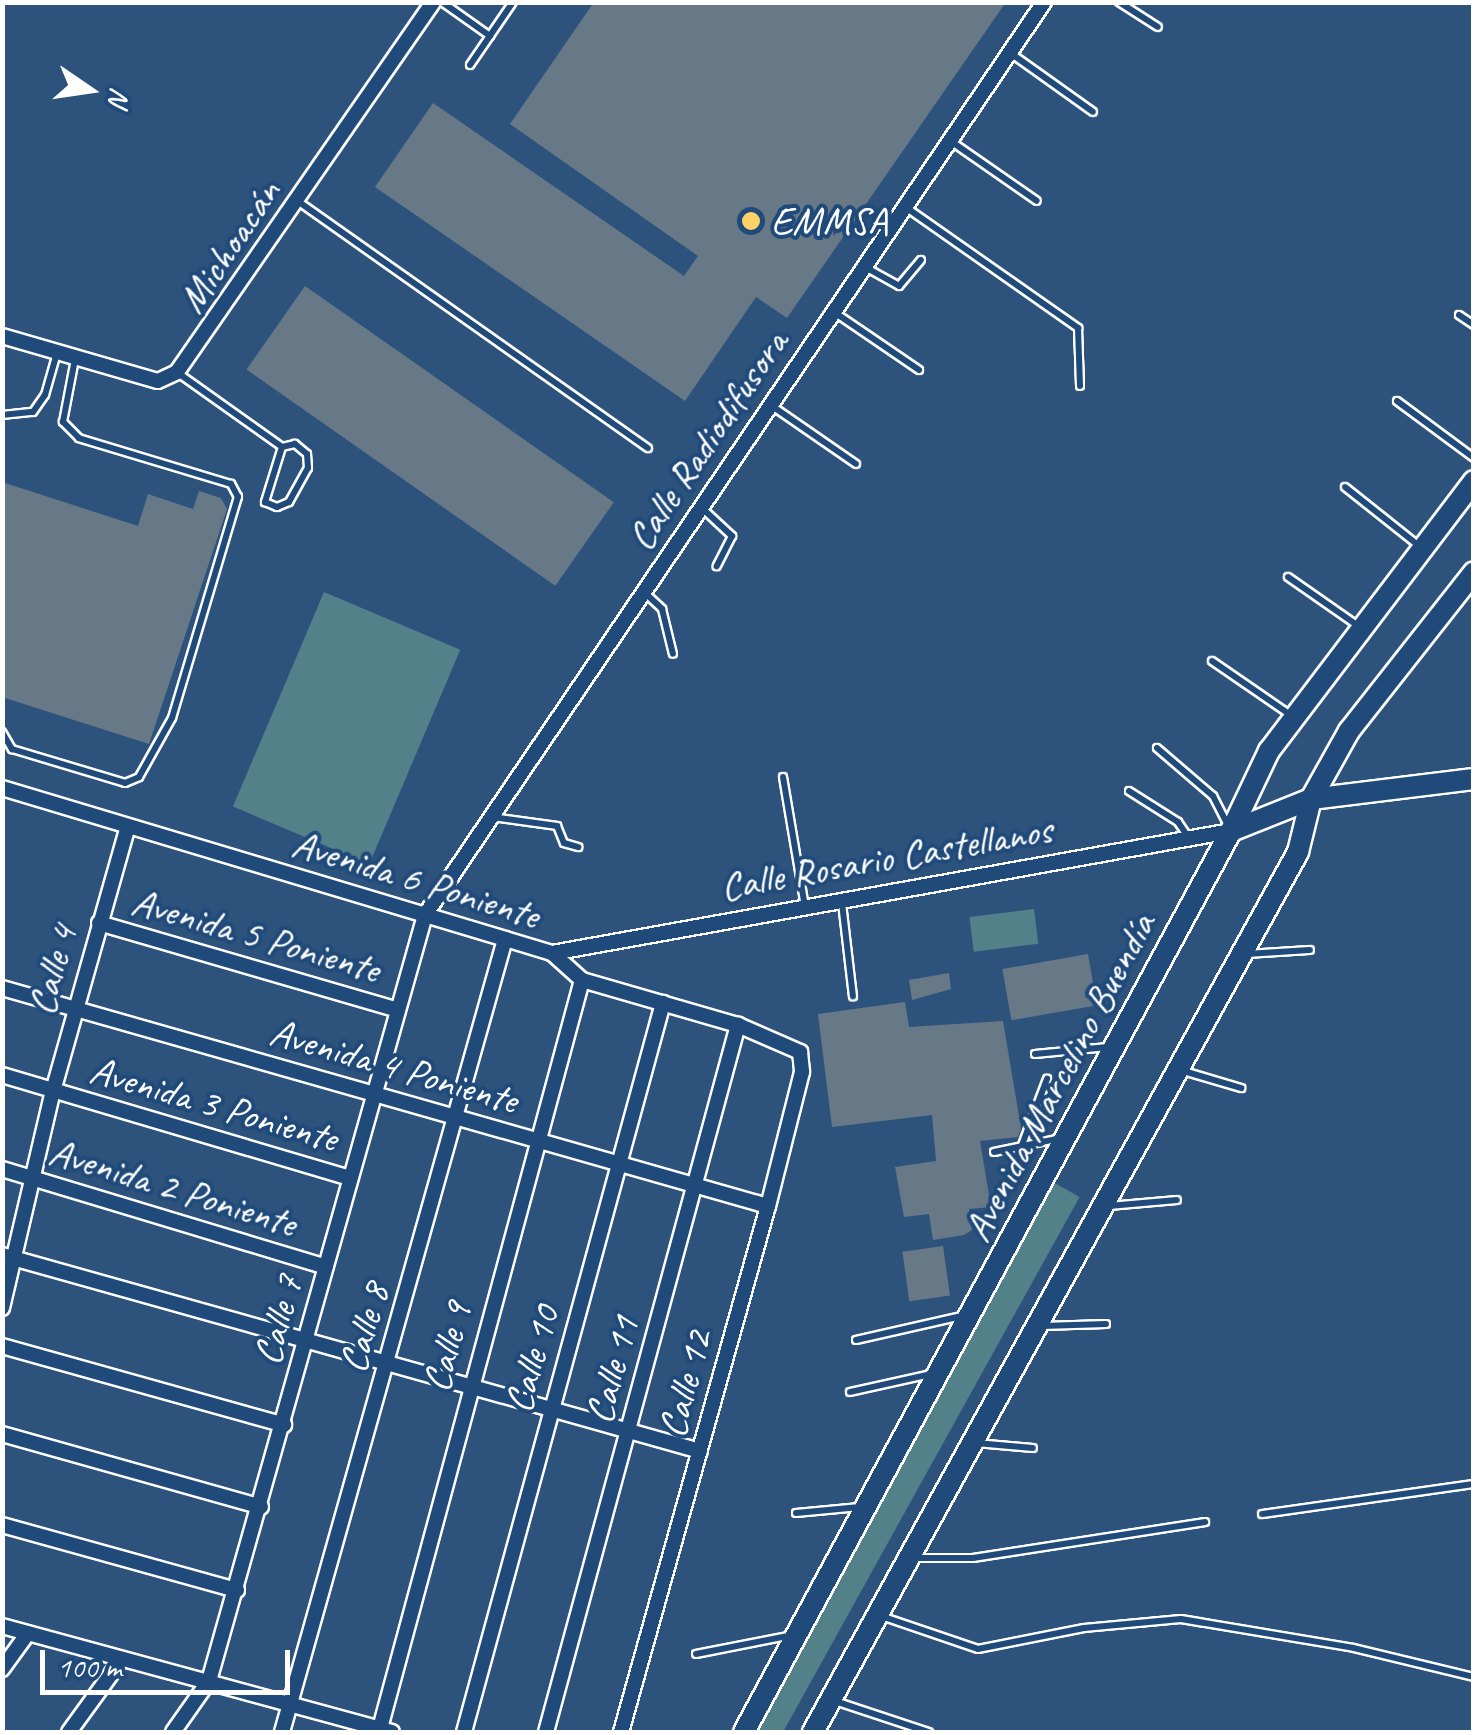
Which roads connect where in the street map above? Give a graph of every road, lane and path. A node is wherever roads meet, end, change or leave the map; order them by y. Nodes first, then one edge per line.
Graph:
1 (432, 2) edge
2 (442, 2) edge
3 (513, 2) edge
4 (1044, 2) edge
5 (1119, 2) edge
6 (1158, 27) dead end
7 (490, 36) junction
8 (1009, 52) junction
9 (470, 65) dead end
10 (1093, 112) dead end
11 (948, 139) junction
12 (1037, 201) dead end
13 (299, 202) junction
14 (903, 205) junction
15 (921, 260) dead end
16 (863, 265) junction
17 (833, 311) junction
18 (1459, 315) dead end
19 (1474, 325) edge
20 (2, 336) edge
21 (57, 352) junction
22 (75, 357) junction
23 (919, 370) dead end
24 (176, 372) junction
25 (1080, 386) dead end
26 (1397, 400) dead end
27 (772, 406) junction
28 (2, 416) edge
29 (282, 448) junction
30 (648, 448) dead end
31 (1474, 458) edge
32 (856, 464) dead end
33 (1474, 482) edge
34 (1345, 487) dead end
35 (701, 507) junction
36 (1422, 549) junction
37 (717, 566) dead end
38 (1474, 572) edge
39 (1288, 577) dead end
40 (643, 591) junction
41 (1362, 628) junction
42 (674, 654) dead end
43 (1212, 661) dead end
44 (1294, 718) junction
45 (2, 732) edge
46 (1157, 748) dead end
47 (783, 777) dead end
48 (1474, 779) edge
49 (2, 788) edge
50 (1129, 791) dead end
51 (1311, 799) junction
52 (489, 817) junction
53 (128, 826) junction
54 (1231, 831) junction
55 (1191, 842) junction
56 (578, 847) dead end
57 (842, 902) junction
58 (805, 908) junction
59 (425, 915) junction
60 (100, 923) junction
61 (505, 939) junction
62 (1310, 950) dead end
63 (552, 953) junction
64 (1240, 954) junction
65 (582, 980) junction
66 (2, 988) edge
67 (852, 996) dead end
68 (663, 1002) junction
69 (395, 1009) junction
70 (74, 1010) junction
71 (738, 1025) junction
72 (1116, 1046) junction
73 (800, 1052) joint
74 (1035, 1054) dead end
75 (1176, 1068) junction
76 (2, 1075) edge
77 (1048, 1080) dead end
78 (1242, 1088) dead end
79 (53, 1090) junction
80 (373, 1093) junction
81 (456, 1117) junction
82 (1066, 1138) junction
83 (536, 1140) junction
84 (1022, 1145) junction
85 (994, 1152) dead end
86 (620, 1163) junction
87 (2, 1169) edge
88 (32, 1178) junction
89 (349, 1178) junction
90 (697, 1184) junction
91 (1177, 1200) dead end
92 (768, 1206) junction
93 (1099, 1207) junction
94 (8, 1257) edge
95 (326, 1267) junction
96 (2, 1308) edge
97 (970, 1314) junction
98 (1106, 1324) dead end
99 (1034, 1326) junction
100 (856, 1340) dead end
101 (305, 1345) junction
102 (2, 1346) edge
103 (387, 1366) junction
104 (939, 1373) junction
105 (470, 1388) junction
106 (850, 1392) dead end
107 (552, 1408) junction
108 (284, 1425) junction
109 (630, 1428) junction
110 (2, 1434) edge
111 (970, 1442) junction
112 (1032, 1448) dead end
113 (700, 1452) junction
114 (1474, 1484) edge
115 (867, 1506) junction
116 (261, 1507) junction
117 (796, 1513) dead end
118 (1262, 1514) dead end
119 (1206, 1522) dead end
120 (2, 1525) edge
121 (906, 1558) junction
122 (238, 1590) junction
123 (875, 1614) junction
124 (2, 1626) edge
125 (28, 1632) junction
126 (796, 1636) junction
127 (696, 1654) dead end
128 (122, 1659) junction
129 (2, 1669) edge
130 (1474, 1677) edge
131 (210, 1681) junction
132 (830, 1699) junction
133 (292, 1705) junction
134 (384, 1731) edge
135 (69, 1732) edge
136 (174, 1732) edge
137 (282, 1732) edge
138 (464, 1732) edge
139 (546, 1732) edge
140 (621, 1732) edge
141 (744, 1732) edge
142 (813, 1732) edge
143 (929, 1732) edge

1 - 13 street, Michoacán
2 - 7 lane
3 - 7 lane
4 - 8 street, Calle Radiodifusora
5 - 6 lane
7 - 9 lane
8 - 10 lane
8 - 11 street, Calle Radiodifusora
11 - 12 lane
11 - 14 street, Calle Radiodifusora
13 - 24 street, Michoacán
13 - 30 lane
14 - 16 street, Calle Radiodifusora
14 - 25 lane
15 - 16 lane
16 - 17 street, Calle Radiodifusora
17 - 23 lane
17 - 27 street, Calle Radiodifusora
18 - 19 lane
20 - 21 street, Michoacán
21 - 22 street, Michoacán
21 - 28 lane
22 - 24 street, Michoacán
22 - 45 lane
24 - 29 lane
26 - 31 lane
27 - 32 lane
27 - 35 street, Calle Radiodifusora
29 - 29 lane
33 - 36 main road, Avenida Marcelino Buendía
34 - 36 lane
35 - 37 lane
35 - 40 street, Calle Radiodifusora
36 - 41 main road, Avenida Marcelino Buendía
38 - 51 main road
39 - 41 lane
40 - 42 lane
40 - 52 street, Calle Radiodifusora
41 - 44 main road, Avenida Marcelino Buendía
43 - 44 lane
44 - 54 main road, Avenida Marcelino Buendía
46 - 54 lane
47 - 58 lane
48 - 51 main road
49 - 53 street, Avenida 6 Poniente
50 - 55 lane
51 - 54 main road
51 - 64 main road
52 - 56 lane
52 - 59 street, Calle Radiodifusora
53 - 59 street, Avenida 6 Poniente
53 - 60 street, Calle 4
54 - 55 street, Calle Rosario Castellanos
54 - 72 main road, Avenida Marcelino Buendía
55 - 57 street, Calle Rosario Castellanos
57 - 58 street, Calle Rosario Castellanos
57 - 67 lane
58 - 63 street, Calle Rosario Castellanos
59 - 61 street, Avenida 6 Poniente
59 - 69 street, Calle 7
60 - 69 street, Avenida 5 Poniente
60 - 70 street, Calle 4
61 - 63 street, Avenida 6 Poniente
61 - 81 street, Calle 8
62 - 64 lane
63 - 65 street, Avenida 6 Poniente
64 - 75 main road
65 - 68 street, Avenida 6 Poniente
65 - 83 street, Calle 9
66 - 70 street, Avenida 4 Poniente
68 - 71 street, Avenida 6 Poniente
68 - 86 street, Calle 10
69 - 80 street, Calle 7
70 - 79 street, Calle 4
70 - 80 street, Avenida 4 Poniente
71 - 73 street, Avenida 6 Poniente
71 - 90 street, Calle 11
72 - 74 lane
72 - 82 main road, Avenida Marcelino Buendía
73 - 92 street, Calle 12
75 - 78 lane
75 - 93 main road
76 - 79 street, Avenida 3 Poniente
77 - 84 lane
79 - 88 street, Calle 4
79 - 89 street, Avenida 3 Poniente
80 - 81 street, Avenida 4 Poniente
80 - 89 street, Calle 7
81 - 83 street, Avenida 4 Poniente
81 - 103 street, Calle 8
82 - 84 lane
82 - 97 main road, Avenida Marcelino Buendía
83 - 86 street, Avenida 4 Poniente
83 - 105 street, Calle 9
84 - 85 lane
86 - 90 street, Avenida 4 Poniente
86 - 107 street, Calle 10
87 - 88 street, Avenida 2 Poniente
88 - 94 street, Calle 4
88 - 95 street, Avenida 2 Poniente
89 - 95 street, Calle 7
90 - 92 street, Avenida 4 Poniente
90 - 109 street, Calle 11
91 - 93 lane
92 - 113 street, Calle 12
93 - 99 main road
94 - 96 street, Calle 4
94 - 101 street
95 - 101 street, Calle 7
97 - 100 lane
97 - 104 main road, Avenida Marcelino Buendía
98 - 99 lane
99 - 111 main road
101 - 103 street
101 - 108 street, Calle 7
102 - 108 street
103 - 105 street
103 - 133 street, Calle 8
104 - 106 lane
104 - 115 main road, Avenida Marcelino Buendía
105 - 107 street
105 - 134 street, Calle 9
107 - 109 street
107 - 138 street, Calle 10
108 - 116 street, Calle 7
109 - 113 street
109 - 139 street, Calle 11
110 - 116 street
111 - 112 lane
111 - 121 main road
113 - 140 street, Calle 12
114 - 118 lane
115 - 117 lane
115 - 126 main road, Avenida Marcelino Buendía
116 - 122 street, Calle 7
119 - 121 lane
120 - 122 street
121 - 123 main road
122 - 131 street, Calle 7
123 - 130 lane
123 - 132 main road
124 - 125 street
125 - 128 street
125 - 129 street
126 - 127 lane
126 - 141 main road, Avenida Marcelino Buendía
128 - 131 street
128 - 135 street
131 - 133 street
131 - 136 street, Calle 7
132 - 142 main road
132 - 143 lane
133 - 134 street
133 - 137 street, Calle 8

